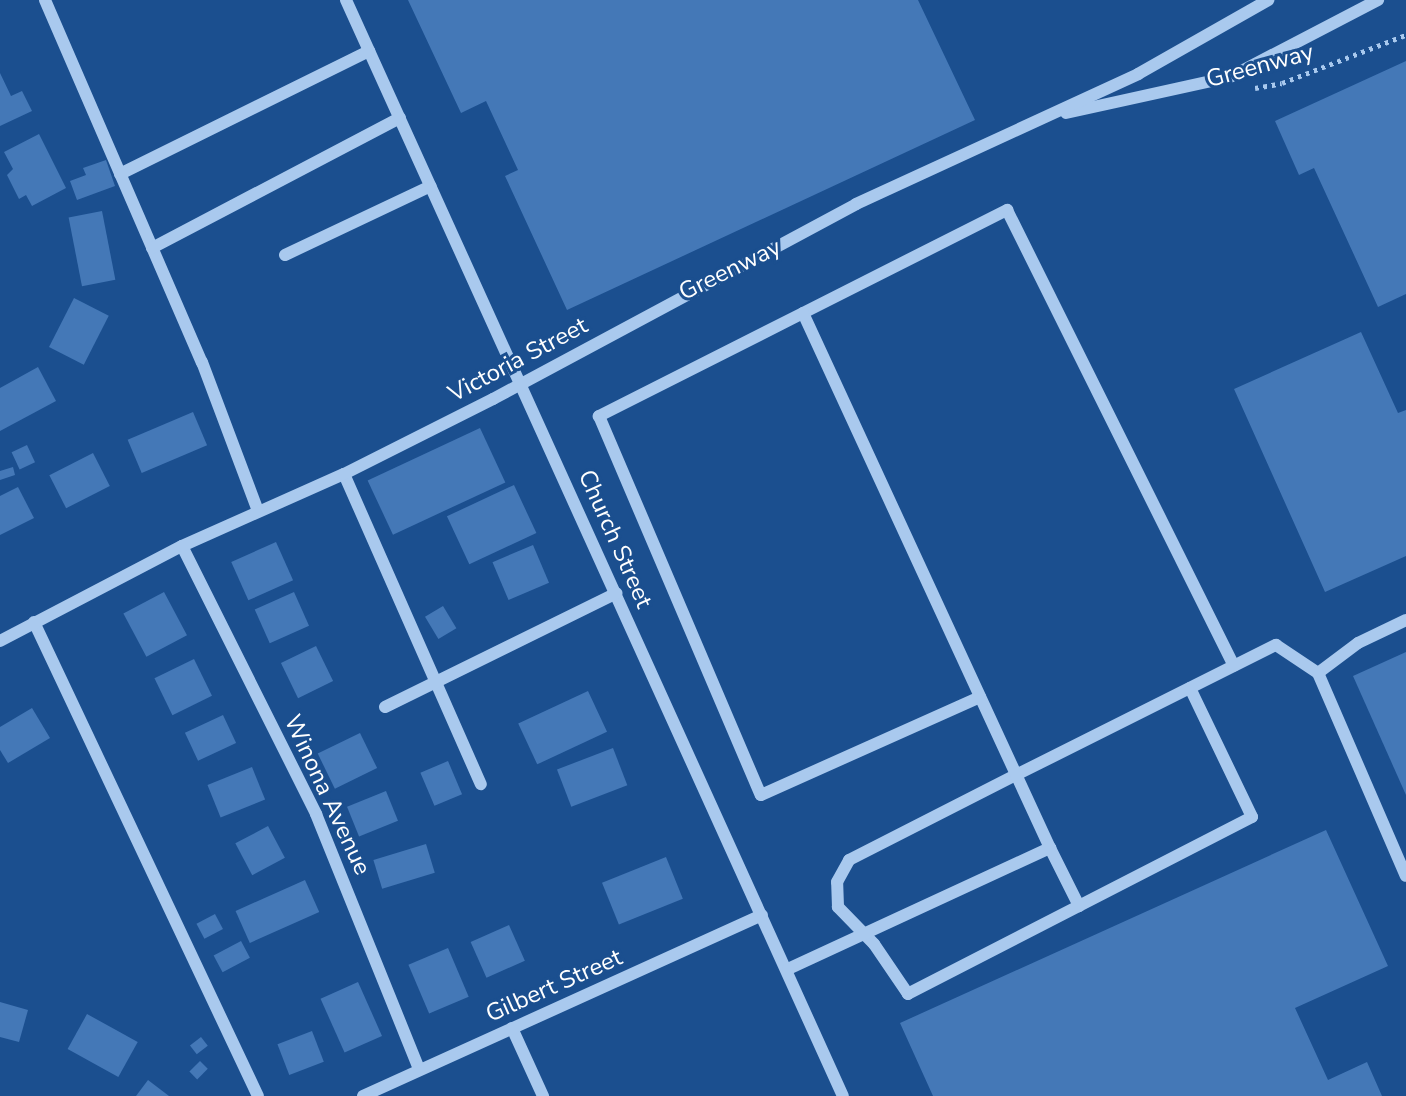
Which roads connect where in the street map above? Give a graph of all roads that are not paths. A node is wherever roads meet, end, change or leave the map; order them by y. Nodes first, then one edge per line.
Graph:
1 (46, 0) edge
2 (346, 0) edge
3 (1268, 0) edge
4 (1378, 0) edge
5 (369, 51) junction
6 (1055, 115) junction
7 (400, 118) junction
8 (120, 174) junction
9 (431, 186) junction
10 (152, 248) junction
11 (285, 255) dead end
12 (803, 313) junction
13 (521, 384) junction
14 (344, 474) junction
15 (258, 511) junction
16 (182, 546) junction
17 (617, 593) junction
18 (1406, 620) edge
19 (34, 622) junction
20 (0, 641) edge
21 (1234, 666) junction
22 (1318, 673) junction
23 (436, 679) junction
24 (1190, 688) junction
25 (981, 697) junction
26 (385, 707) dead end
27 (1016, 775) junction
28 (481, 784) dead end
29 (1050, 848) junction
30 (1406, 876) edge
31 (1079, 906) junction
32 (762, 915) junction
33 (862, 933) junction
34 (788, 969) junction
35 (512, 1028) junction
36 (419, 1069) junction
37 (258, 1096) edge
38 (363, 1096) edge
39 (542, 1096) edge
40 (843, 1096) edge

1 - 8 street
2 - 5 street, Church Street
3 - 6 street
4 - 6 street
5 - 7 street, Church Street
5 - 8 street
6 - 13 street, Victoria Street
7 - 9 street, Church Street
7 - 10 street
8 - 10 street
9 - 11 street
9 - 13 street, Church Street
10 - 15 street
12 - 21 street
12 - 25 street
12 - 25 street
13 - 14 street, Victoria Street
13 - 17 street, Church Street
14 - 15 street, Victoria Street
14 - 23 street
15 - 16 street, Victoria Street
16 - 19 street, Victoria Street
16 - 36 street, Winona Avenue
17 - 23 street
17 - 32 street, Church Street
18 - 22 street
19 - 20 street, Victoria Street
19 - 37 street
21 - 22 street
21 - 24 street
22 - 30 street
23 - 26 street
23 - 28 street
24 - 27 street
24 - 31 street
25 - 27 street
27 - 29 street
27 - 33 street
29 - 31 street
29 - 33 street
31 - 33 street
32 - 34 street, Church Street
32 - 35 street, Gilbert Street
33 - 34 street
34 - 40 street, Church Street
35 - 36 street, Gilbert Street
35 - 39 street
36 - 38 street, Gilbert Street

